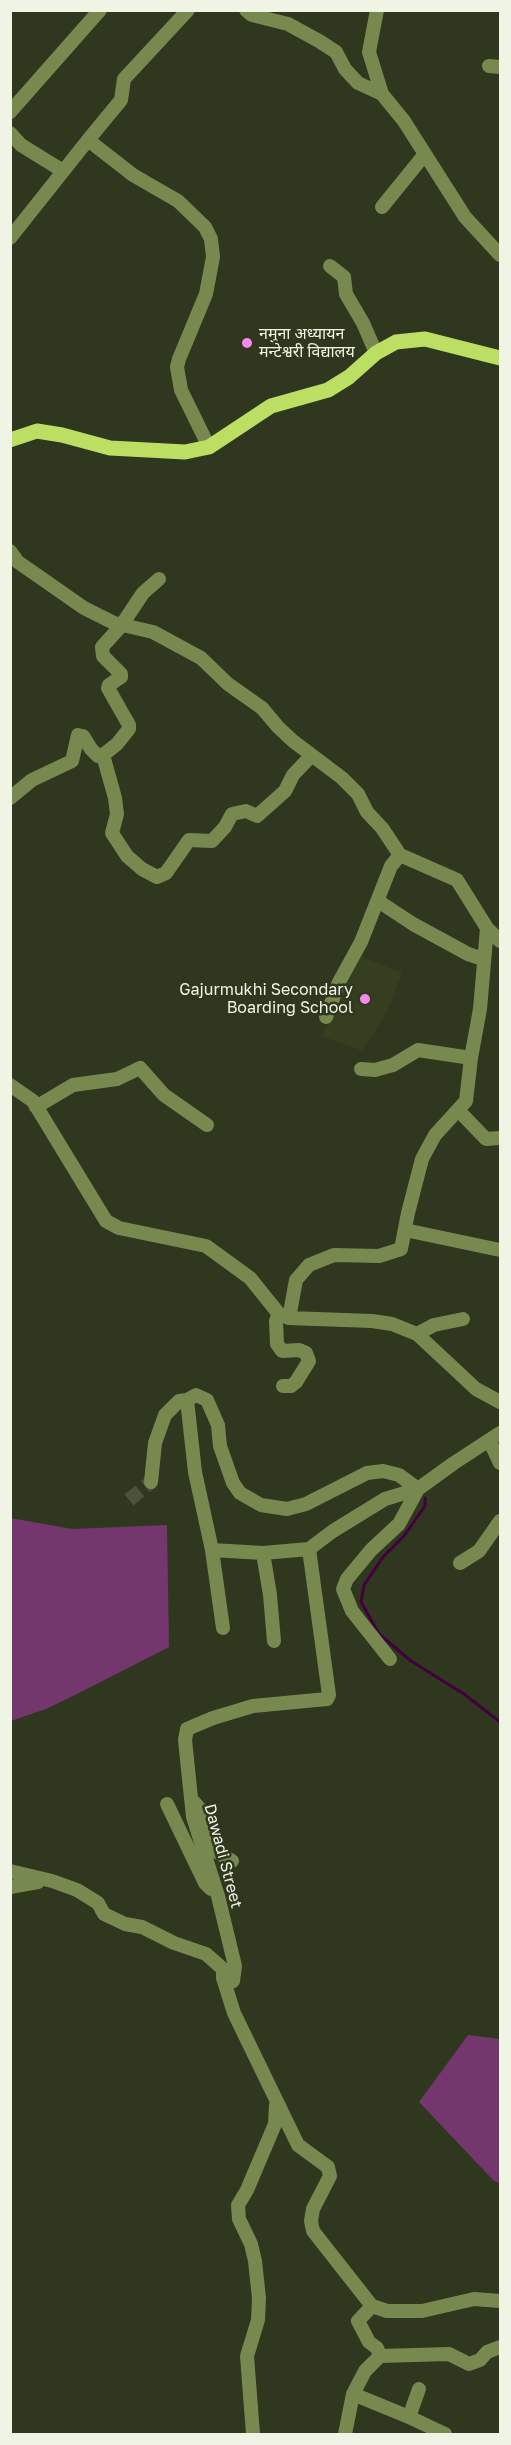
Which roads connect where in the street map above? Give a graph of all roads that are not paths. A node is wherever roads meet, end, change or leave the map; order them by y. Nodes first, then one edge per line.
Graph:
1 (100, 10) edge
2 (188, 10) edge
3 (246, 10) edge
4 (377, 10) edge
5 (382, 94) junction
6 (10, 112) edge
7 (10, 134) edge
8 (88, 140) junction
9 (426, 154) junction
10 (63, 171) junction
11 (382, 207) dead end
12 (10, 238) edge
13 (501, 255) edge
14 (330, 266) dead end
15 (376, 353) junction
16 (501, 358) edge
17 (10, 440) edge
18 (209, 447) junction
19 (10, 550) edge
20 (159, 579) dead end
21 (122, 626) junction
22 (103, 755) junction
23 (311, 756) junction
24 (10, 798) edge
25 (400, 855) junction
26 (378, 901) junction
27 (487, 928) junction
28 (501, 941) edge
29 (483, 959) junction
30 (326, 1017) dead end
31 (471, 1059) junction
32 (360, 1069) dead end
33 (10, 1084) edge
34 (36, 1107) junction
35 (458, 1110) junction
36 (207, 1125) dead end
37 (501, 1138) edge
38 (405, 1230) junction
39 (501, 1250) edge
40 (284, 1316) junction
41 (463, 1319) dead end
42 (417, 1334) junction
43 (284, 1386) dead end
44 (187, 1400) junction
45 (501, 1402) edge
46 (495, 1437) edge
47 (501, 1463) edge
48 (151, 1482) tunnel mouth
49 (418, 1489) junction
50 (501, 1521) edge
51 (309, 1549) junction
52 (212, 1550) junction
53 (262, 1553) junction
54 (460, 1563) dead end
55 (223, 1628) dead end
56 (274, 1641) dead end
57 (390, 1659) dead end
58 (191, 1799) junction
59 (167, 1804) dead end
60 (232, 1861) dead end
61 (10, 1871) edge
62 (52, 1881) junction
63 (10, 1887) edge
64 (218, 1896) junction
65 (223, 1978) junction
66 (276, 2103) junction
67 (501, 2301) edge
68 (372, 2306) junction
69 (501, 2347) edge
70 (380, 2356) junction
71 (418, 2389) dead end
72 (353, 2394) junction
73 (409, 2417) junction
74 (427, 2431) edge
75 (253, 2434) edge
76 (345, 2434) edge
77 (445, 2434) edge

1 - 6 street
2 - 8 street
3 - 5 street
4 - 5 street
5 - 9 street
7 - 10 street
8 - 10 street
8 - 18 street
9 - 11 street
9 - 13 street
10 - 12 street
14 - 15 street
15 - 16 main road
15 - 18 main road
17 - 18 main road
19 - 21 street
20 - 21 street
21 - 22 street
21 - 23 street
22 - 23 street
22 - 24 street
23 - 25 street
25 - 26 street
25 - 27 street
26 - 29 street
26 - 30 street
27 - 28 street
27 - 29 street
29 - 31 street
31 - 32 street
31 - 35 street
33 - 34 street
34 - 36 street
34 - 40 street
35 - 37 street
35 - 38 street
38 - 39 street
38 - 40 street
40 - 42 street
40 - 43 street
41 - 42 street
42 - 45 street
44 - 48 street
44 - 49 street
44 - 52 street
46 - 47 street
46 - 49 street
49 - 51 street
49 - 57 street
50 - 54 street
51 - 53 street
51 - 58 street, Dawadi Street
52 - 53 street
52 - 55 street
53 - 56 street
58 - 60 street
58 - 64 street, Dawadi Street
59 - 64 street
61 - 62 street
62 - 63 street
62 - 65 street
64 - 65 street, Dawadi Street
65 - 66 street
66 - 68 street
66 - 75 street
67 - 68 street
68 - 70 street
69 - 70 street
70 - 72 street
71 - 73 street
72 - 73 street
72 - 76 street
73 - 74 street
74 - 77 street

